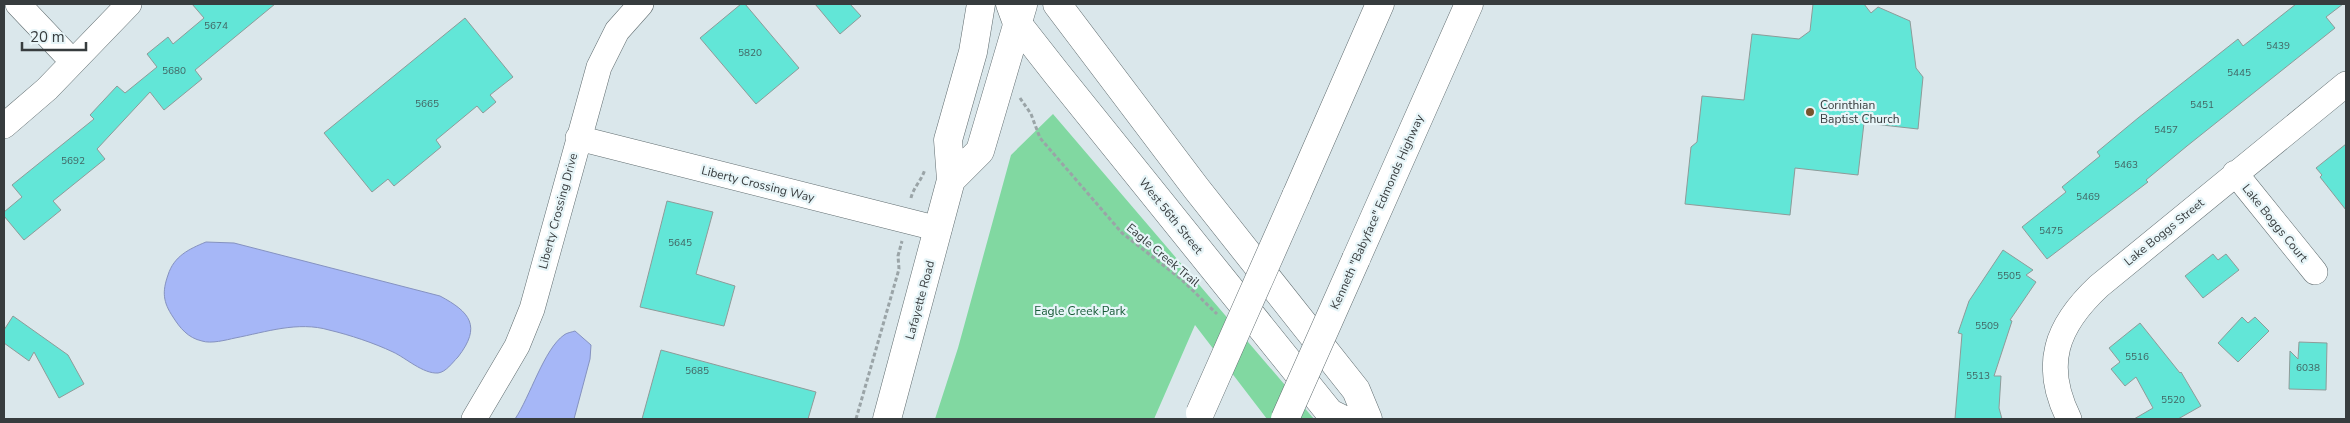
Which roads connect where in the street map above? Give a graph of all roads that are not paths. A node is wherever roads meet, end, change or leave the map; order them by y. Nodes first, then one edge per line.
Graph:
1 (18, 4) edge
2 (129, 4) edge
3 (641, 4) edge
4 (980, 4) edge
5 (1057, 4) edge
6 (1380, 4) edge
7 (1468, 4) edge
8 (1017, 10) edge
9 (73, 62) junction
10 (2346, 84) edge
11 (4, 126) edge
12 (578, 138) junction
13 (2235, 173) junction
14 (952, 180) junction
15 (939, 229) junction
16 (2315, 272) dead end
17 (1199, 416) edge
18 (474, 419) edge
19 (887, 419) edge
20 (1285, 419) edge
21 (1342, 419) edge
22 (1368, 419) edge
23 (2069, 419) edge

1 - 9 street
2 - 9 street
3 - 12 street, Liberty Crossing Drive
4 - 14 main road, Lafayette Road
5 - 22 main road
6 - 17 main road, bridge
7 - 20 main road, Kenneth "Babyface" Edmonds Highway, bridge
8 - 14 main road, Lafayette Road
8 - 21 main road, West 56th Street
9 - 11 street
10 - 13 street, Lake Boggs Street
12 - 15 street, Liberty Crossing Way
12 - 18 street, Liberty Crossing Drive
13 - 16 street, Lake Boggs Court
13 - 23 street, Lake Boggs Street
14 - 15 main road, Lafayette Road
15 - 19 main road, Lafayette Road

